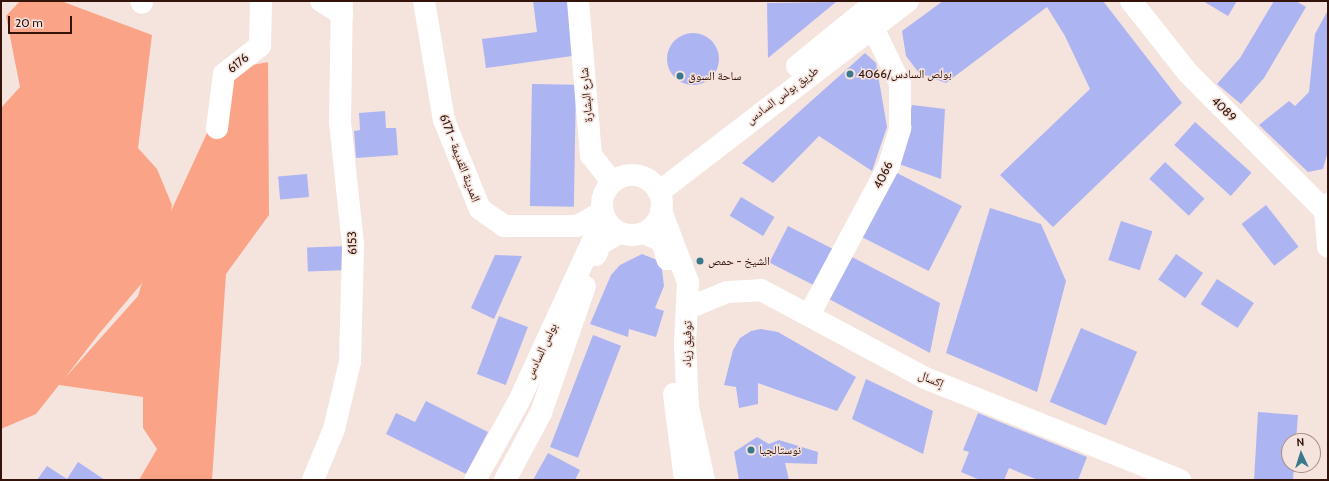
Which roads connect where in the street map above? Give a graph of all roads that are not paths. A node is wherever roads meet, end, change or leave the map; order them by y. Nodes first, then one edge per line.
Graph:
1 (261, 1) edge
2 (321, 1) edge
3 (424, 1) edge
4 (578, 1) edge
5 (878, 1) edge
6 (908, 1) edge
7 (1131, 1) edge
8 (342, 7) edge
9 (872, 26) junction
10 (217, 128) dead end
11 (612, 182) junction
12 (657, 195) junction
13 (1327, 207) edge
14 (609, 222) junction
15 (644, 233) junction
16 (1328, 247) edge
17 (688, 308) junction
18 (809, 315) junction
19 (313, 480) edge
20 (475, 480) edge
21 (505, 480) edge
22 (685, 480) edge
23 (704, 480) edge
24 (1180, 480) edge

1 - 10 street, 6176
2 - 8 street
3 - 14 street, المدينة القديمة - 6171
4 - 11 street, شارع البشارة
5 - 12 street, طريق بولس السادس
6 - 9 street, طريق بولس السادس
7 - 13 street, 4089
8 - 19 street, 6153
9 - 12 street, طريق بولس السادس
9 - 18 street, 4066
11 - 12 street
11 - 14 street
12 - 15 street
12 - 17 street, توفيق زياد
13 - 16 street
14 - 15 street
14 - 20 street, بولس السادس
14 - 21 street, بولس السادس
15 - 22 street, توفيق زياد
17 - 18 street, إكسال
17 - 23 street, توفيق زياد
18 - 24 street, إكسال

